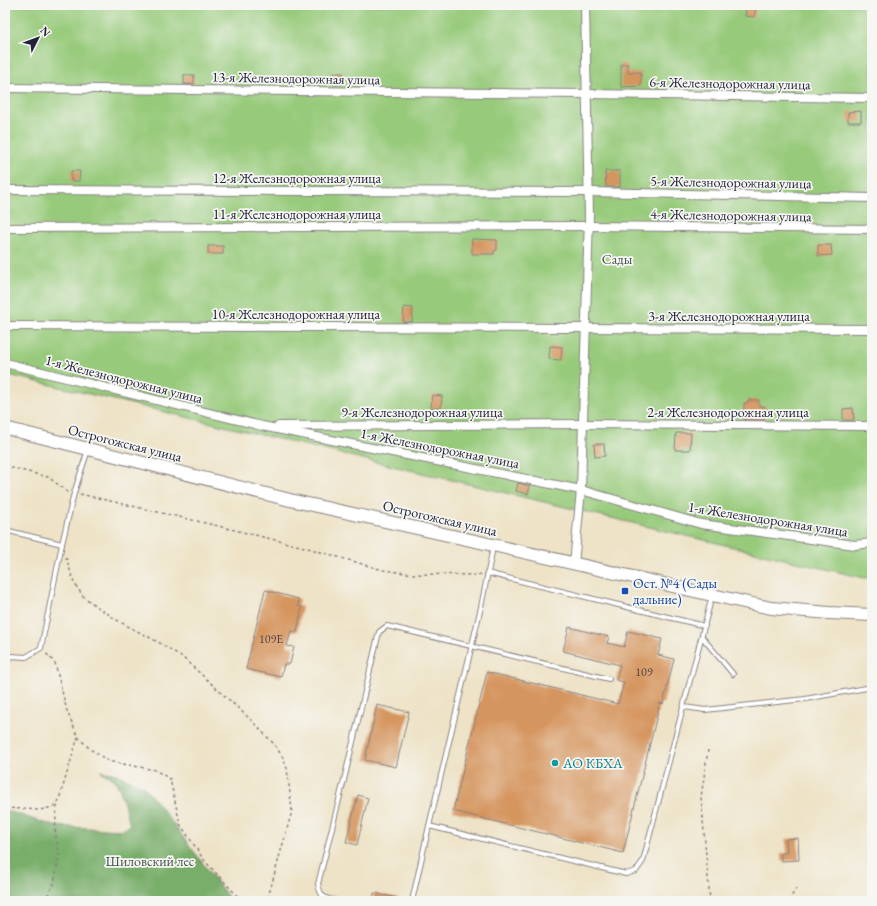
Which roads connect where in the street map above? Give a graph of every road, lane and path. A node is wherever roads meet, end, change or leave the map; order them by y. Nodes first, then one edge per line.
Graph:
1 (585, 5) edge
2 (5, 88) edge
3 (587, 94) junction
4 (872, 98) edge
5 (5, 190) edge
6 (589, 192) junction
7 (872, 198) edge
8 (589, 226) junction
9 (5, 228) edge
10 (872, 229) edge
11 (5, 326) edge
12 (586, 328) junction
13 (872, 329) edge
14 (5, 363) edge
15 (583, 424) junction
16 (262, 426) junction
17 (872, 426) edge
18 (5, 428) edge
19 (88, 449) junction
20 (5, 466) edge
21 (581, 490) junction
22 (74, 493) junction
23 (72, 499) junction
24 (5, 530) edge
25 (872, 543) edge
26 (62, 544) junction
27 (493, 545) junction
28 (574, 564) junction
29 (487, 573) junction
30 (712, 595) junction
31 (872, 615) edge
32 (704, 626) junction
33 (702, 636) junction
34 (471, 646) junction
35 (40, 648) junction
36 (5, 664) edge
37 (733, 674) dead end
38 (608, 679) dead end
39 (872, 687) edge
40 (684, 707) junction
41 (78, 737) junction
42 (708, 750) dead end
43 (57, 806) junction
44 (5, 808) edge
45 (429, 826) junction
46 (796, 888) dead end
47 (44, 901) edge
48 (242, 901) edge
49 (267, 901) edge
50 (338, 901) edge
51 (412, 901) edge
52 (710, 901) edge
53 (789, 901) edge

1 - 3 street
2 - 3 street, 13-я Железнодорожная улица
3 - 4 street, 6-я Железнодорожная улица
3 - 6 street
5 - 6 street, 12-я Железнодорожная улица
6 - 7 street, 5-я Железнодорожная улица
6 - 8 street
8 - 9 street, 11-я Железнодорожная улица
8 - 10 street, 4-я Железнодорожная улица
8 - 12 street
11 - 12 street, 10-я Железнодорожная улица
12 - 13 street, 3-я Железнодорожная улица
12 - 15 street
14 - 16 street, 1-я Железнодорожная улица
15 - 16 street, 9-я Железнодорожная улица
15 - 17 street, 2-я Железнодорожная улица
15 - 21 street
16 - 21 street, 1-я Железнодорожная улица
18 - 19 street, Острогожская улица
19 - 22 lane
19 - 27 street, Острогожская улица
20 - 23 path
21 - 25 street, 1-я Железнодорожная улица
21 - 28 street
22 - 23 lane
22 - 29 path
23 - 26 lane
24 - 26 lane
26 - 35 lane
26 - 49 path
27 - 28 street, Острогожская улица
27 - 29 lane
28 - 30 street, Острогожская улица
29 - 32 lane
29 - 34 lane
30 - 31 street, Острогожская улица
30 - 32 lane
32 - 33 lane
33 - 37 lane
33 - 40 lane
34 - 38 lane
34 - 45 lane
34 - 50 lane
35 - 36 lane
35 - 41 path
39 - 40 lane
40 - 45 lane
41 - 43 path
41 - 48 path
42 - 52 path
43 - 44 path
43 - 47 path
45 - 51 lane
46 - 53 path

